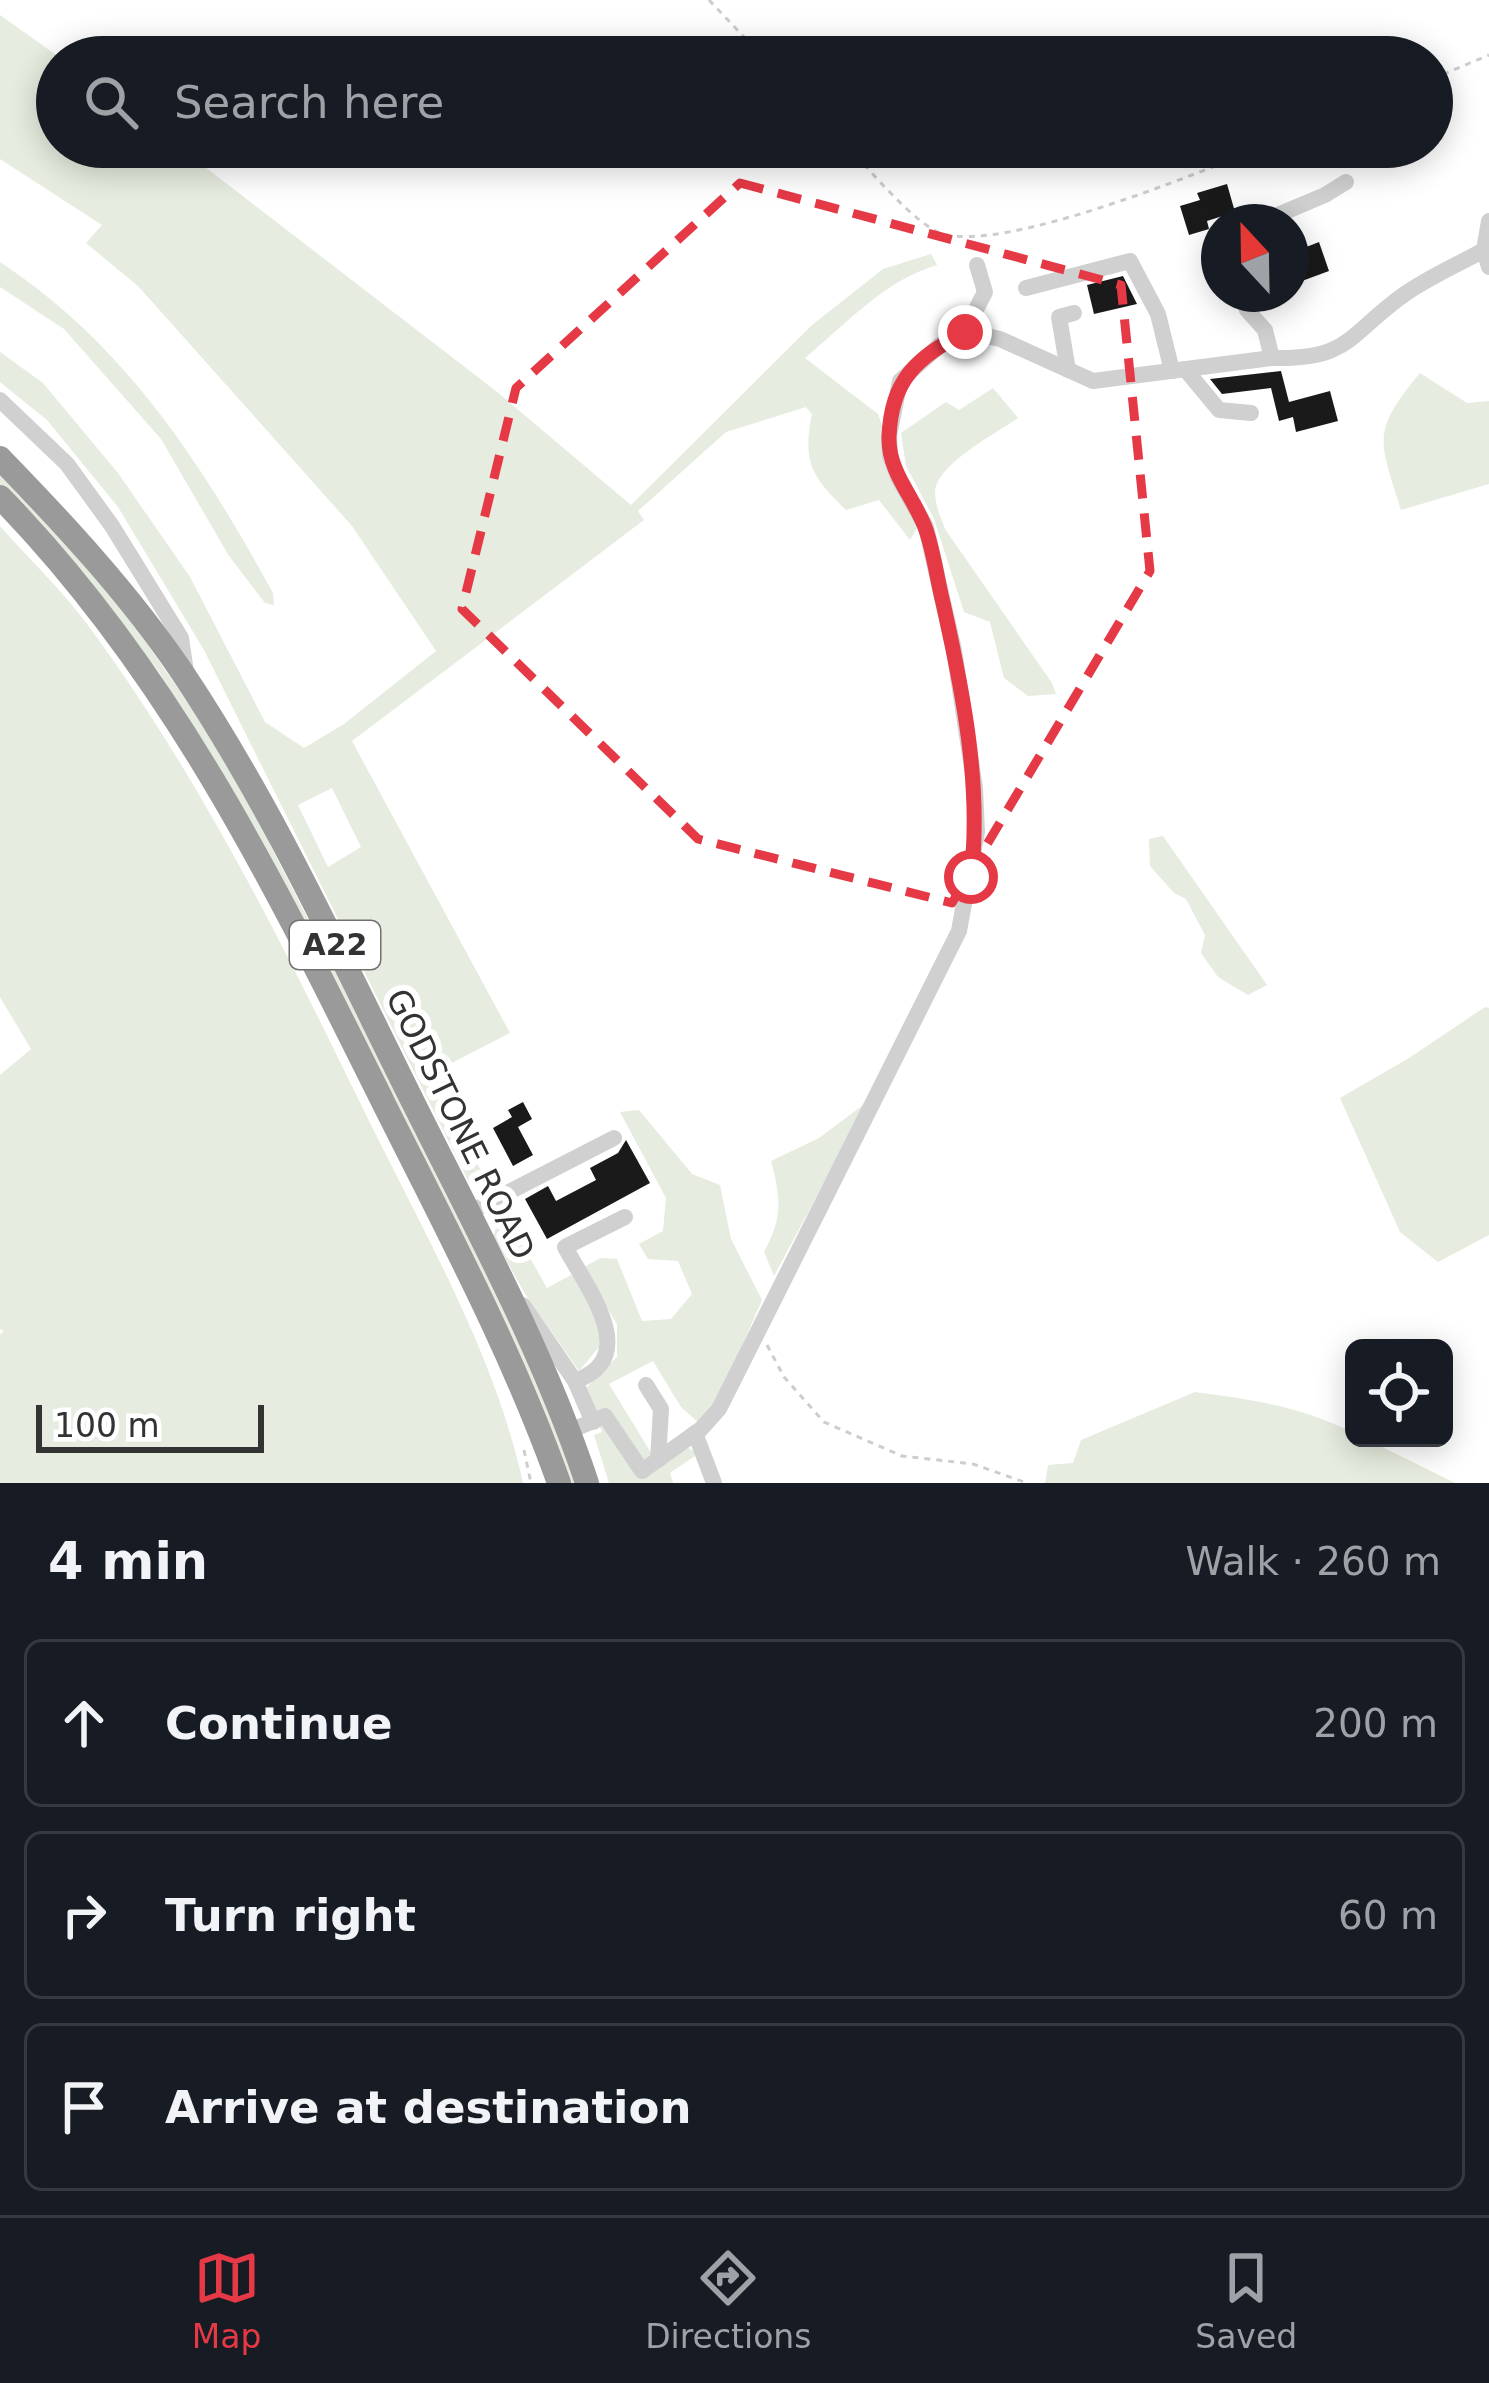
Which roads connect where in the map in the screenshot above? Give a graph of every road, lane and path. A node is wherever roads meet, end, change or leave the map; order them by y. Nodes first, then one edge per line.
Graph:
1 (709, 0) edge
2 (743, 36) edge
3 (1489, 55) edge
4 (1453, 70) edge
5 (868, 168) edge
6 (1211, 168) edge
7 (1346, 182) dead end
8 (1304, 204) edge
9 (1489, 221) edge
10 (1486, 258) edge
11 (977, 265) dead end
12 (1026, 288) dead end
13 (1249, 312) edge
14 (1074, 313) dead end
15 (965, 332) junction
16 (1272, 358) junction
17 (1068, 370) junction
18 (1178, 370) junction
19 (0, 400) edge
20 (1251, 412) dead end
21 (0, 458) edge
22 (0, 496) edge
23 (188, 682) junction
24 (614, 1138) dead end
25 (468, 1213) junction
26 (625, 1216) dead end
27 (505, 1286) junction
28 (758, 1328) junction
29 (575, 1382) junction
30 (646, 1384) dead end
31 (581, 1427) junction
32 (695, 1433) junction
33 (523, 1444) dead end
34 (658, 1460) junction
35 (531, 1483) edge
36 (560, 1483) edge
37 (587, 1483) edge
38 (714, 1483) edge
39 (1027, 1483) edge

1 - 2 path
3 - 4 path
5 - 6 path
7 - 8 lane
9 - 10 lane
10 - 16 lane
11 - 15 lane
12 - 18 lane
13 - 16 lane
14 - 17 lane
15 - 17 lane
15 - 28 lane
16 - 18 lane
17 - 18 lane
18 - 20 lane
19 - 23 lane
21 - 23 highway, GODSTONE ROAD / A22
22 - 36 highway, GODSTONE ROAD / A22
23 - 25 highway, GODSTONE ROAD / A22
24 - 25 lane
25 - 27 highway, GODSTONE ROAD / A22
26 - 29 lane
27 - 29 lane
27 - 31 highway, GODSTONE ROAD / A22
28 - 32 lane
28 - 39 path
29 - 31 lane
30 - 34 lane
31 - 34 lane
31 - 37 highway, GODSTONE ROAD / A22
32 - 34 lane
32 - 38 lane
33 - 35 path

